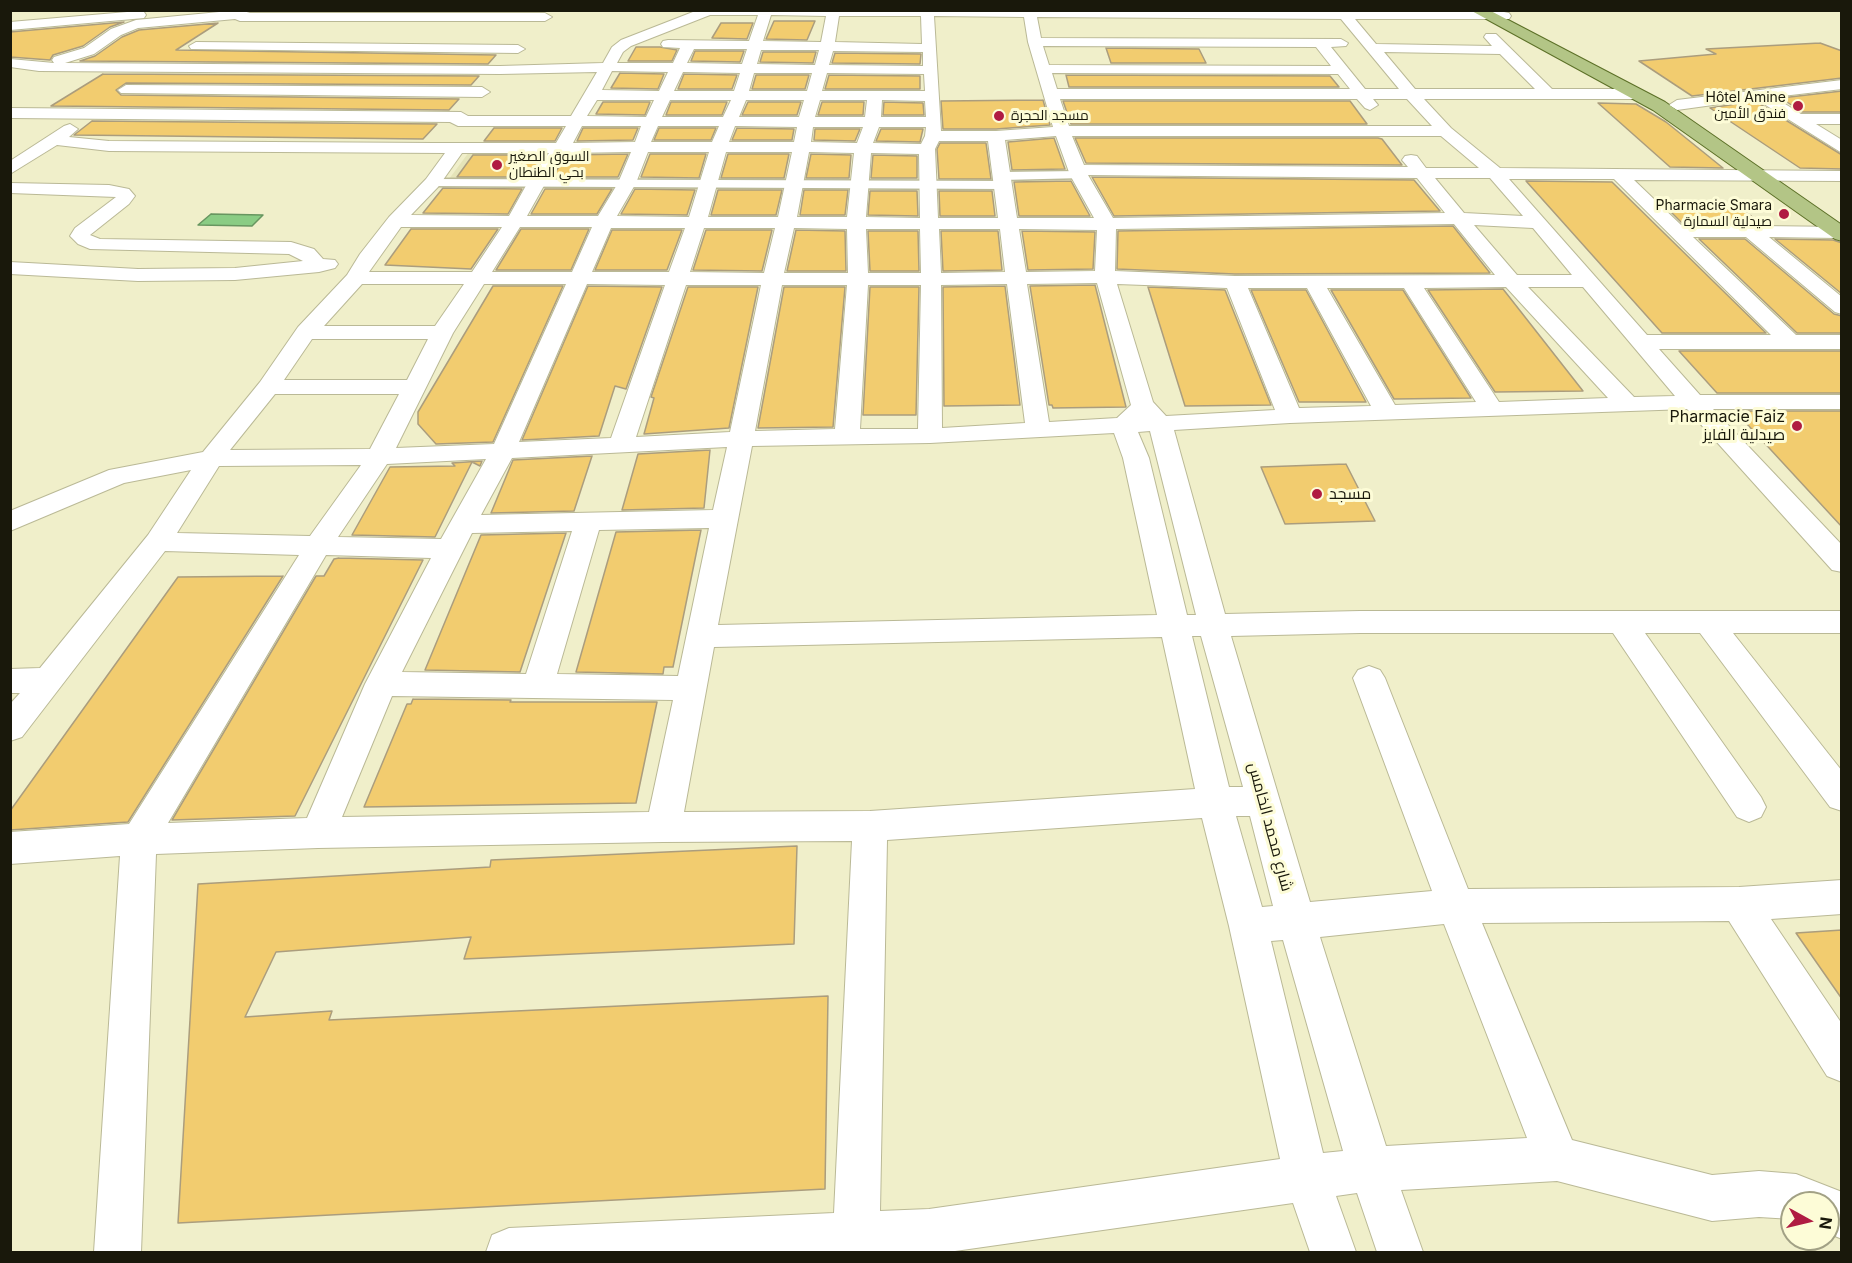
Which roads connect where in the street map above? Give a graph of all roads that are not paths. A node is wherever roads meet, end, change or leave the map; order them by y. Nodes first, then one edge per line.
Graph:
1 (38, 10) edge
2 (189, 10) edge
3 (832, 11) edge
4 (927, 11) edge
5 (765, 12) junction
6 (984, 12) edge
7 (1030, 12) edge
8 (1176, 13) junction
9 (1238, 13) junction
10 (1443, 13) edge
11 (243, 14) edge
12 (351, 14) edge
13 (447, 14) edge
14 (548, 14) edge
15 (1272, 14) junction
16 (1344, 14) junction
17 (83, 15) edge
18 (1484, 19) edge
19 (29, 24) junction
20 (10, 26) edge
21 (1080, 28) junction
22 (1115, 28) junction
23 (1370, 38) junction
24 (10, 39) edge
25 (1035, 42) junction
26 (1188, 43) junction
27 (1257, 43) junction
28 (1204, 44) junction
29 (1292, 44) junction
30 (1321, 44) junction
31 (689, 45) junction
32 (756, 45) junction
33 (196, 46) junction
34 (826, 46) junction
35 (304, 47) junction
36 (408, 48) junction
37 (929, 48) junction
38 (1505, 50) junction
39 (520, 51) junction
40 (614, 52) junction
41 (10, 63) edge
42 (41, 64) junction
43 (160, 68) junction
44 (267, 68) junction
45 (747, 68) junction
46 (381, 69) junction
47 (677, 69) junction
48 (819, 69) junction
49 (1044, 69) junction
50 (1218, 69) junction
51 (500, 70) junction
52 (931, 70) junction
53 (1342, 70) junction
54 (10, 74) edge
55 (1842, 84) edge
56 (126, 90) junction
57 (239, 90) junction
58 (358, 91) junction
59 (482, 92) junction
60 (1410, 93) junction
61 (1050, 94) junction
62 (1360, 94) junction
63 (1548, 94) junction
64 (1635, 94) junction
65 (593, 95) junction
66 (665, 95) junction
67 (1760, 95) junction
68 (740, 96) junction
69 (814, 96) junction
70 (932, 96) junction
71 (875, 97) junction
72 (1677, 105) junction
73 (92, 113) junction
74 (12, 114) edge
75 (208, 114) junction
76 (333, 116) junction
77 (459, 118) junction
78 (1797, 119) junction
79 (1842, 119) edge
80 (577, 120) junction
81 (652, 120) junction
82 (732, 122) junction
83 (806, 122) junction
84 (873, 122) junction
85 (1391, 130) junction
86 (1445, 130) junction
87 (1062, 131) junction
88 (996, 135) junction
89 (932, 136) junction
90 (55, 140) junction
91 (169, 145) junction
92 (109, 146) junction
93 (302, 146) junction
94 (719, 146) junction
95 (562, 147) junction
96 (642, 147) junction
97 (800, 147) junction
98 (446, 148) junction
99 (863, 148) junction
100 (1841, 148) edge
101 (10, 169) edge
102 (1419, 171) junction
103 (1494, 172) junction
104 (1079, 173) junction
105 (1617, 173) junction
106 (1759, 176) junction
107 (1786, 176) junction
108 (1842, 176) edge
109 (1003, 180) junction
110 (537, 182) junction
111 (432, 183) junction
112 (627, 183) junction
113 (710, 183) junction
114 (795, 184) junction
115 (927, 184) junction
116 (861, 185) junction
117 (10, 188) edge
118 (1457, 218) junction
119 (515, 220) junction
120 (396, 221) junction
121 (604, 222) junction
122 (856, 222) junction
123 (929, 222) junction
124 (1008, 223) junction
125 (1538, 223) junction
126 (695, 224) junction
127 (786, 224) junction
128 (1107, 224) junction
129 (1840, 227) edge
130 (1676, 231) junction
131 (1750, 231) junction
132 (319, 266) junction
133 (10, 268) edge
134 (362, 268) junction
135 (678, 277) junction
136 (858, 277) junction
137 (1105, 277) junction
138 (478, 278) junction
139 (581, 278) junction
140 (773, 278) junction
141 (1017, 278) junction
142 (931, 279) junction
143 (1509, 279) junction
144 (1410, 281) junction
145 (1588, 281) junction
146 (1235, 282) junction
147 (1314, 282) junction
148 (1842, 308) edge
149 (306, 332) junction
150 (442, 333) junction
151 (1641, 342) junction
152 (1842, 342) edge
153 (1791, 343) junction
154 (268, 387) junction
155 (414, 387) junction
156 (1693, 402) junction
157 (1842, 402) edge
158 (1628, 405) junction
159 (1492, 409) junction
160 (1387, 412) junction
161 (1290, 416) junction
162 (1142, 418) junction
163 (1038, 429) junction
164 (846, 436) junction
165 (930, 436) junction
166 (741, 439) junction
167 (621, 444) junction
168 (504, 450) junction
169 (379, 457) junction
170 (211, 458) junction
171 (723, 519) junction
172 (10, 522) edge
173 (588, 523) junction
174 (462, 524) junction
175 (158, 543) junction
176 (318, 546) junction
177 (449, 549) junction
178 (1842, 563) edge
179 (1842, 621) edge
180 (1622, 622) junction
181 (1708, 622) junction
182 (1213, 625) junction
183 (1176, 626) junction
184 (701, 636) junction
185 (1369, 678) dead end
186 (47, 680) junction
187 (10, 681) edge
188 (381, 684) junction
189 (537, 687) junction
190 (692, 688) junction
191 (10, 728) edge
192 (1842, 797) edge
193 (1264, 801) junction
194 (1215, 802) junction
195 (1749, 807) dead end
196 (870, 826) junction
197 (663, 827) junction
198 (318, 833) junction
199 (139, 839) junction
200 (10, 848) edge
201 (1842, 897) edge
202 (1739, 904) junction
203 (1456, 906) junction
204 (1296, 920) junction
205 (1248, 926) junction
206 (1842, 1061) edge
207 (1557, 1159) junction
208 (1371, 1169) junction
209 (1307, 1179) junction
210 (1780, 1196) edge
211 (856, 1236) junction
212 (930, 1242) edge
213 (117, 1252) edge
214 (509, 1252) edge
215 (1333, 1252) edge
216 (1400, 1252) edge

1 - 19 street
2 - 17 street
3 - 4 street
3 - 5 street
3 - 34 street
4 - 6 street
4 - 37 street
5 - 32 street
5 - 40 street
6 - 7 street
7 - 21 street
7 - 25 street
8 - 9 street
8 - 22 street
8 - 26 street
9 - 15 street
9 - 27 street
10 - 16 street
10 - 18 street
11 - 12 street
11 - 33 street
11 - 42 street
12 - 13 street
12 - 35 street
13 - 14 street
13 - 36 street
14 - 39 street
15 - 16 street
15 - 29 street
16 - 23 street
17 - 19 street
17 - 42 street
18 - 38 street
18 - 64 main road
18 - 72 main road
19 - 20 street
19 - 24 street
21 - 22 street
21 - 22 street
21 - 25 street
22 - 26 street
23 - 30 street
23 - 38 street
23 - 60 street
25 - 49 street
26 - 28 street
27 - 28 street
27 - 29 street
28 - 50 street
29 - 30 street
30 - 53 street
31 - 32 street
31 - 40 street
31 - 47 street
32 - 34 street
32 - 45 street
33 - 35 street
33 - 43 street
34 - 37 street
34 - 48 street
35 - 36 street
35 - 44 street
36 - 39 street
36 - 46 street
37 - 52 street
38 - 63 street
39 - 51 street
40 - 47 street
40 - 51 street
40 - 65 street
41 - 42 street
42 - 43 street
42 - 54 street
43 - 44 street
43 - 56 street
44 - 46 street
44 - 57 street
45 - 47 street
45 - 48 street
45 - 68 street
46 - 51 street
46 - 58 street
47 - 66 street
48 - 52 street
48 - 69 street
49 - 50 street
49 - 61 street
50 - 53 street
51 - 59 street
52 - 70 street
53 - 62 street
55 - 67 street
56 - 57 street
56 - 73 street
57 - 58 street
57 - 75 street
58 - 59 street
58 - 76 street
59 - 77 street
60 - 62 street
60 - 63 street
60 - 86 street
61 - 62 street
61 - 87 street
62 - 85 street
63 - 64 street
64 - 106 main road
65 - 66 street
65 - 80 street
66 - 68 street
66 - 81 street
67 - 72 street
67 - 78 street
68 - 69 street
68 - 82 street
69 - 71 street
69 - 83 street
70 - 71 street
70 - 89 street
71 - 84 street
72 - 107 main road
73 - 74 street
73 - 75 street
73 - 90 street
75 - 76 street
75 - 91 street
76 - 77 street
76 - 93 street
77 - 80 street
77 - 98 street
78 - 79 street
78 - 100 street
80 - 81 street
80 - 95 street
81 - 82 street
81 - 96 street
82 - 83 street
82 - 94 street
83 - 84 street
83 - 97 street
84 - 89 street
84 - 99 street
85 - 86 street
85 - 87 street
85 - 102 street
86 - 103 street
87 - 88 street
87 - 104 street
88 - 89 street
88 - 109 street
89 - 99 street
89 - 115 street
90 - 92 street
90 - 101 street
91 - 92 street
91 - 93 street
92 - 101 street
93 - 98 street
94 - 96 street
94 - 97 street
94 - 113 street
95 - 96 street
95 - 98 street
95 - 110 street
96 - 112 street
97 - 99 street
97 - 114 street
98 - 111 street
99 - 116 street
102 - 103 street
102 - 104 street
102 - 118 street
103 - 105 street
103 - 125 street
104 - 109 street
104 - 128 street
105 - 106 street
105 - 130 street
106 - 107 street
106 - 129 main road
107 - 108 street
107 - 129 main road
109 - 115 street
109 - 124 street
110 - 111 street
110 - 112 street
110 - 119 street
111 - 120 street
112 - 113 street
112 - 121 street
113 - 114 street
113 - 126 street
114 - 116 street
114 - 127 street
115 - 116 street
115 - 123 street
116 - 122 street
117 - 132 street
118 - 125 street
118 - 128 street
118 - 143 street
119 - 120 street
119 - 121 street
119 - 138 street
120 - 134 street
121 - 126 street
121 - 139 street
122 - 123 street
122 - 127 street
122 - 136 street
123 - 124 street
123 - 142 street
124 - 128 street
124 - 141 street
125 - 145 street
126 - 127 street
126 - 135 street
127 - 140 street
128 - 137 street, شارع محمد الخامس
129 - 131 street
130 - 131 street
130 - 153 street
131 - 148 street
132 - 133 street
132 - 134 street
134 - 138 street
134 - 149 street
135 - 139 street
135 - 140 street
135 - 167 street
136 - 140 street
136 - 142 street
136 - 164 street
137 - 141 street
137 - 146 street
137 - 162 street, شارع محمد الخامس
138 - 139 street
138 - 150 street
139 - 168 street
140 - 166 street
141 - 142 street
141 - 163 street
142 - 165 street
143 - 144 street
143 - 145 street
143 - 158 street
144 - 147 street
144 - 159 street
145 - 151 street
146 - 147 street
146 - 161 street
147 - 160 street
149 - 150 street
149 - 154 street
150 - 155 street
151 - 153 street
151 - 156 street
152 - 153 street
154 - 155 street
154 - 170 street
155 - 169 street
156 - 157 street
156 - 158 street
156 - 178 street
158 - 159 street
159 - 160 street
160 - 161 street
161 - 162 street
162 - 163 street
162 - 182 street, شارع محمد الخامس
162 - 183 street
163 - 165 street
164 - 165 street
164 - 166 street
166 - 167 street
166 - 171 street
167 - 168 street
168 - 169 street
168 - 174 street
169 - 170 street
169 - 176 street
170 - 172 street
170 - 175 street
171 - 173 street
171 - 184 street
173 - 174 street
173 - 189 street
174 - 177 street
175 - 176 street
175 - 186 street
176 - 177 street
176 - 199 street
177 - 188 street
179 - 181 street
180 - 181 street
180 - 182 street
180 - 195 street
181 - 192 street
182 - 183 street
182 - 193 street, شارع محمد الخامس
183 - 184 street
183 - 194 street
184 - 190 street
185 - 203 street
186 - 187 street
186 - 191 street
188 - 189 street
188 - 198 street
189 - 190 street
190 - 197 street
193 - 194 street
193 - 204 street, شارع محمد الخامس
194 - 196 street
194 - 205 street
196 - 197 street
196 - 211 street
197 - 198 street
198 - 199 street
199 - 200 street
199 - 213 street
201 - 202 street
202 - 203 street
202 - 206 street
203 - 204 street
203 - 207 street
204 - 205 street
204 - 208 street, شارع محمد الخامس
205 - 209 street
207 - 208 street
207 - 210 street
208 - 209 street
208 - 216 street, شارع محمد الخامس
209 - 212 street
209 - 215 street
211 - 212 street
211 - 214 street

